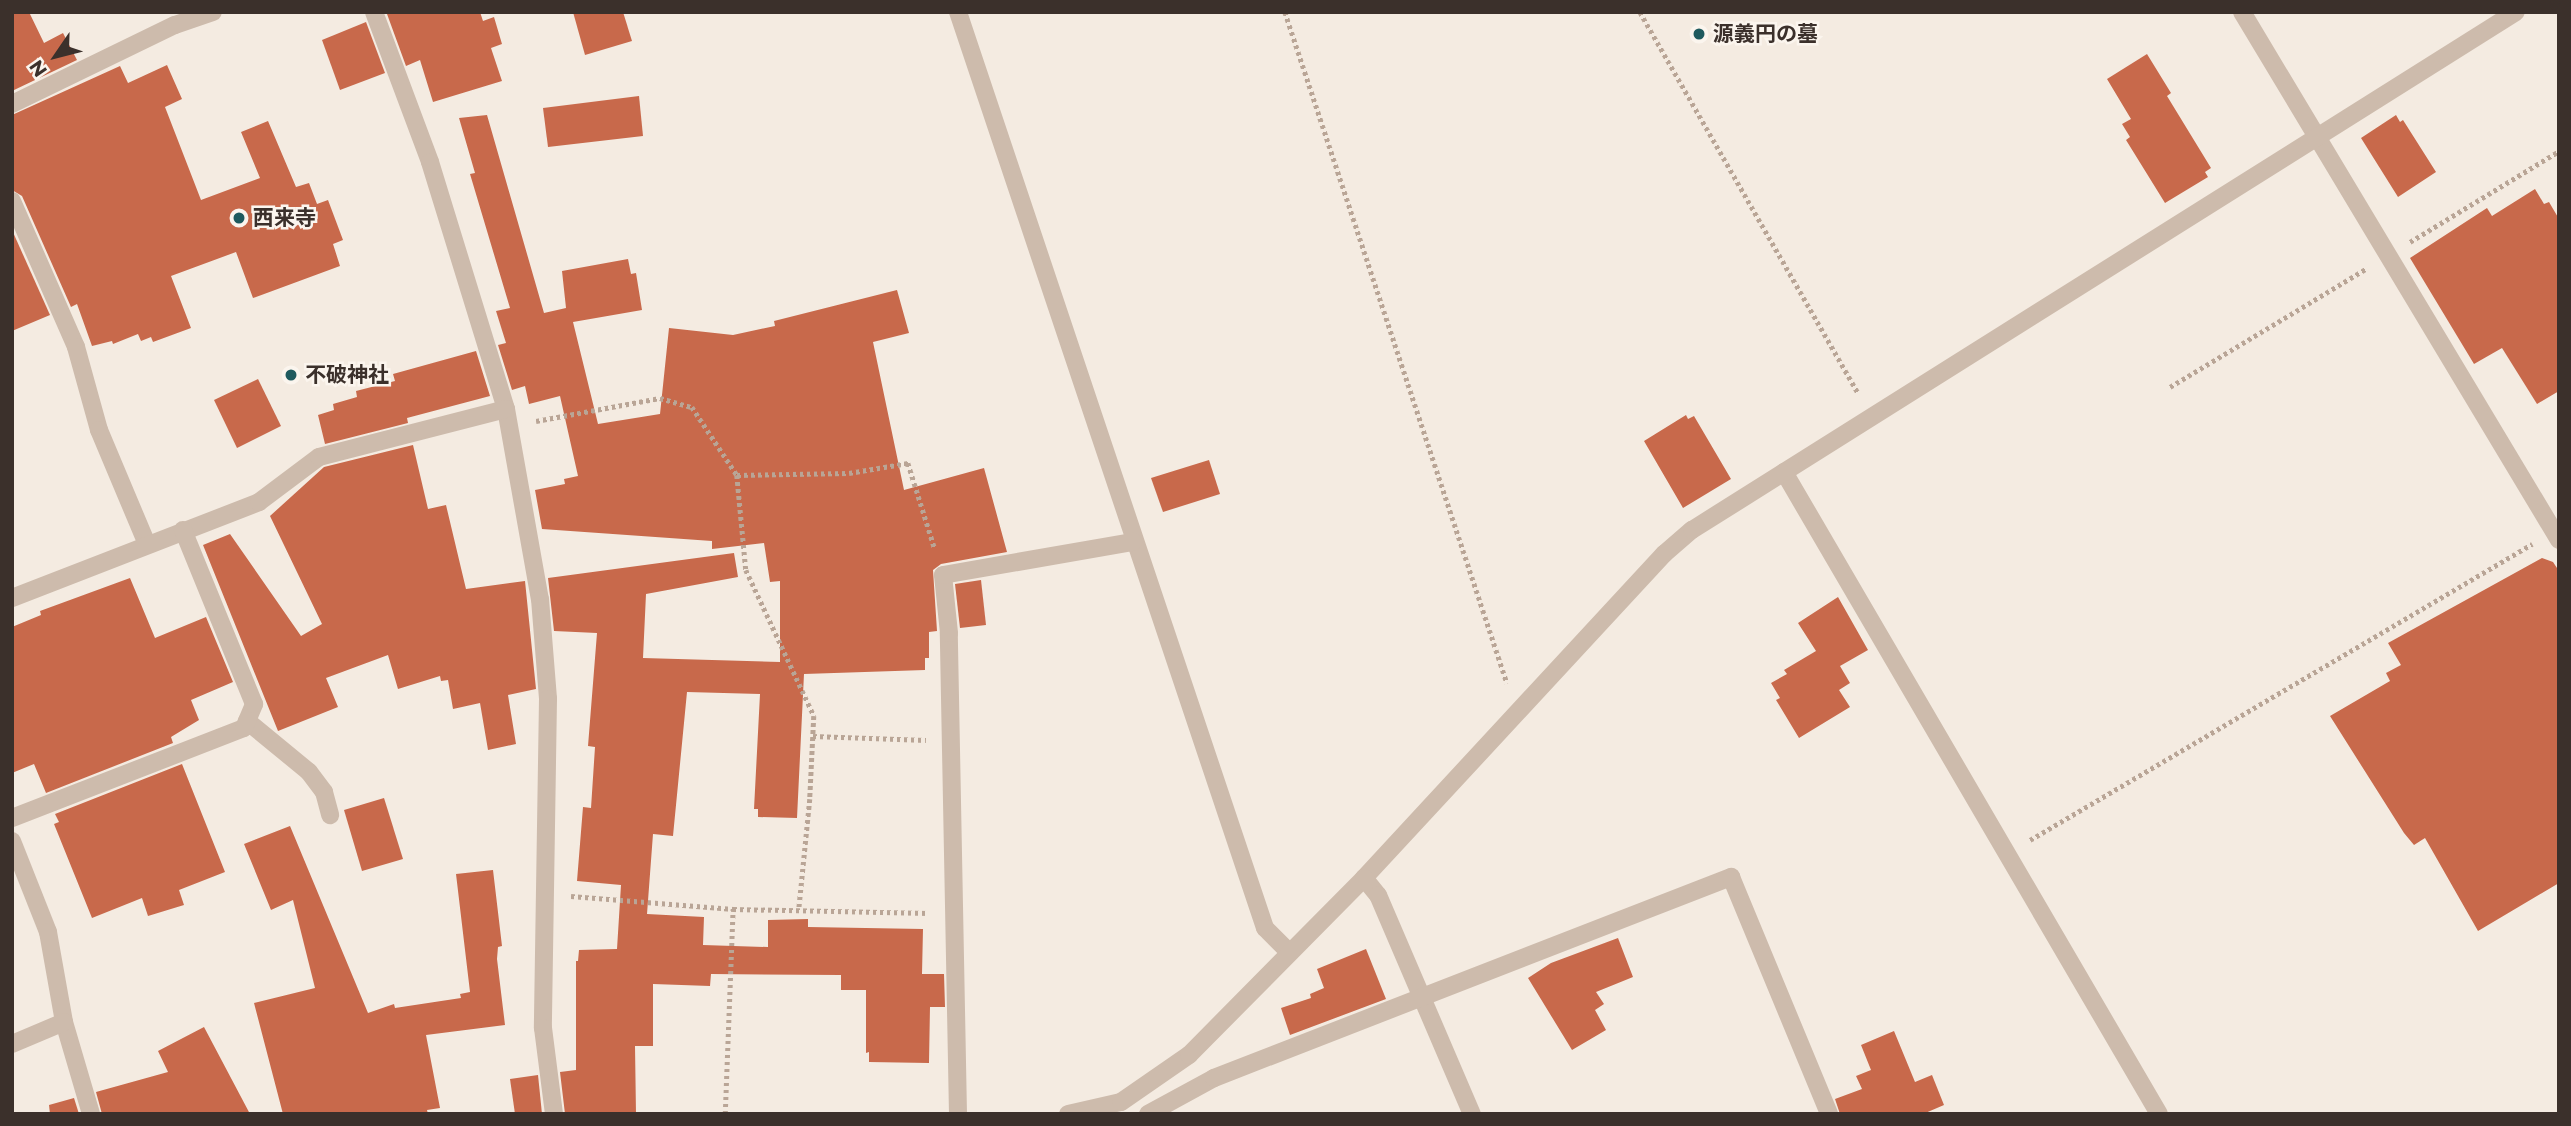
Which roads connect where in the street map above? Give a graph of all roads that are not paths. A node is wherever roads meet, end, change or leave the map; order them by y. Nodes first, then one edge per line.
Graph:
1 (212, 12) edge
2 (374, 12) edge
3 (958, 12) edge
4 (2242, 12) edge
5 (2516, 12) edge
6 (12, 104) edge
7 (2318, 138) junction
8 (12, 201) edge
9 (508, 417) junction
10 (1784, 472) junction
11 (183, 530) junction
12 (2557, 537) edge
13 (1133, 542) junction
14 (147, 544) junction
15 (12, 598) edge
16 (247, 721) junction
17 (330, 815) dead end
18 (12, 818) edge
19 (12, 841) edge
20 (1364, 878) junction
21 (1288, 951) junction
22 (1423, 998) junction
23 (64, 1022) junction
24 (12, 1044) edge
25 (1124, 1108) edge
26 (91, 1114) edge
27 (554, 1114) edge
28 (958, 1114) edge
29 (1068, 1114) edge
30 (1148, 1114) edge
31 (1472, 1114) edge
32 (1829, 1114) edge
33 (2159, 1114) edge

1 - 6 street
2 - 9 street
3 - 13 street
4 - 7 street
5 - 7 street
7 - 10 street
7 - 12 street
8 - 14 street
9 - 11 street
9 - 27 street
10 - 20 street
10 - 33 street
11 - 14 street
11 - 16 street
13 - 21 street
13 - 28 street
14 - 15 street
16 - 17 street
16 - 18 street
19 - 23 street
20 - 21 street
20 - 22 street
21 - 25 street
22 - 30 street
22 - 31 street
22 - 32 street
23 - 24 street
23 - 26 street
25 - 29 street

